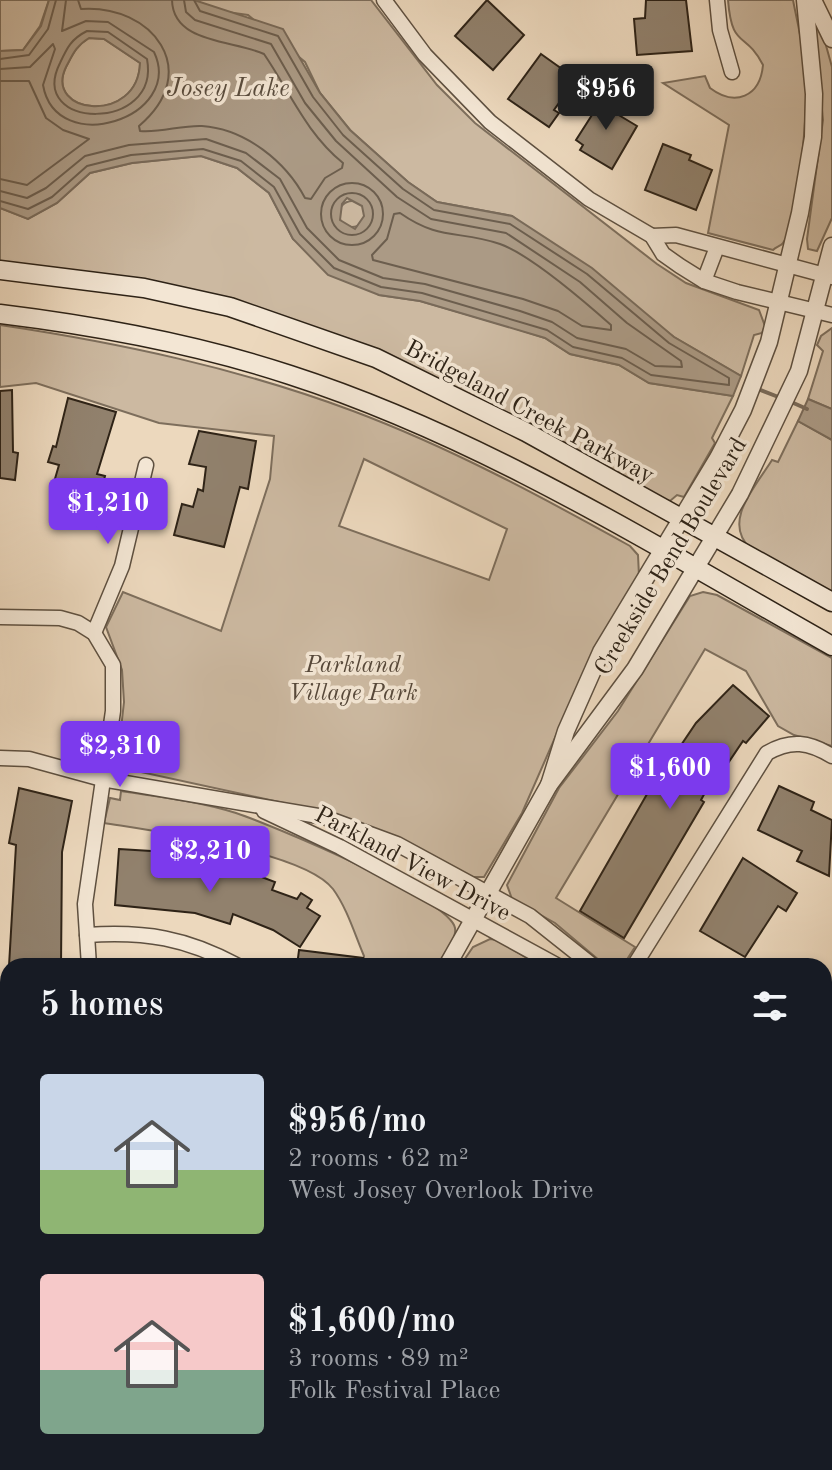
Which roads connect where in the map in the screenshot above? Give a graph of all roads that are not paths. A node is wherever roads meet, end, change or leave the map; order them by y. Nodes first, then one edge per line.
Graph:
1 (384, 0) edge
2 (717, 0) edge
3 (805, 0) edge
4 (813, 0) edge
5 (832, 39) edge
6 (732, 72) dead end
7 (652, 236) junction
8 (832, 246) edge
9 (717, 247) junction
10 (787, 266) junction
11 (0, 270) edge
12 (828, 276) edge
13 (704, 281) junction
14 (778, 304) junction
15 (0, 314) edge
16 (824, 314) edge
17 (146, 465) dead end
18 (681, 519) junction
19 (714, 537) junction
20 (663, 551) junction
21 (694, 569) junction
22 (832, 602) edge
23 (0, 617) edge
24 (94, 633) junction
25 (832, 646) edge
26 (832, 756) edge
27 (0, 758) edge
28 (102, 779) junction
29 (549, 785) junction
30 (246, 802) junction
31 (489, 894) junction
32 (474, 920) junction
33 (87, 935) junction
34 (88, 958) edge
35 (223, 958) edge
36 (452, 958) edge
37 (543, 958) edge
38 (585, 958) edge
39 (639, 958) edge

1 - 7 street
2 - 6 street
3 - 10 street, Creekside Bend Boulevard
4 - 5 street
7 - 9 street
7 - 13 street
8 - 12 street, Creekside Bend Boulevard
9 - 10 street
9 - 13 street
10 - 12 street
10 - 14 street, Creekside Bend Boulevard
11 - 18 main road, Bridgeland Creek Parkway
12 - 16 street, Creekside Bend Boulevard
13 - 14 street
14 - 16 street
14 - 18 street, Creekside Bend Boulevard
15 - 20 main road
16 - 19 street, Creekside Bend Boulevard
17 - 24 street
18 - 19 main road, Bridgeland Creek Parkway
18 - 20 street, Creekside Bend Boulevard
19 - 21 street, Creekside Bend Boulevard
19 - 22 main road, Bridgeland Creek Parkway
20 - 21 main road
20 - 29 street, Creekside Bend Boulevard
21 - 25 main road
21 - 29 street, Creekside Bend Boulevard
23 - 24 street
24 - 28 street
26 - 39 street
27 - 28 street, Parkland View Drive
28 - 30 street, Parkland View Drive
28 - 33 street
29 - 31 street, Creekside Bend Boulevard
30 - 31 street, Parkland View Drive
30 - 32 street, Parkland View Drive
31 - 32 street, Creekside Bend Boulevard
31 - 38 street, Parkland View Drive
32 - 36 street, Creekside Bend Boulevard
32 - 37 street, Parkland View Drive
33 - 34 street
33 - 35 street

